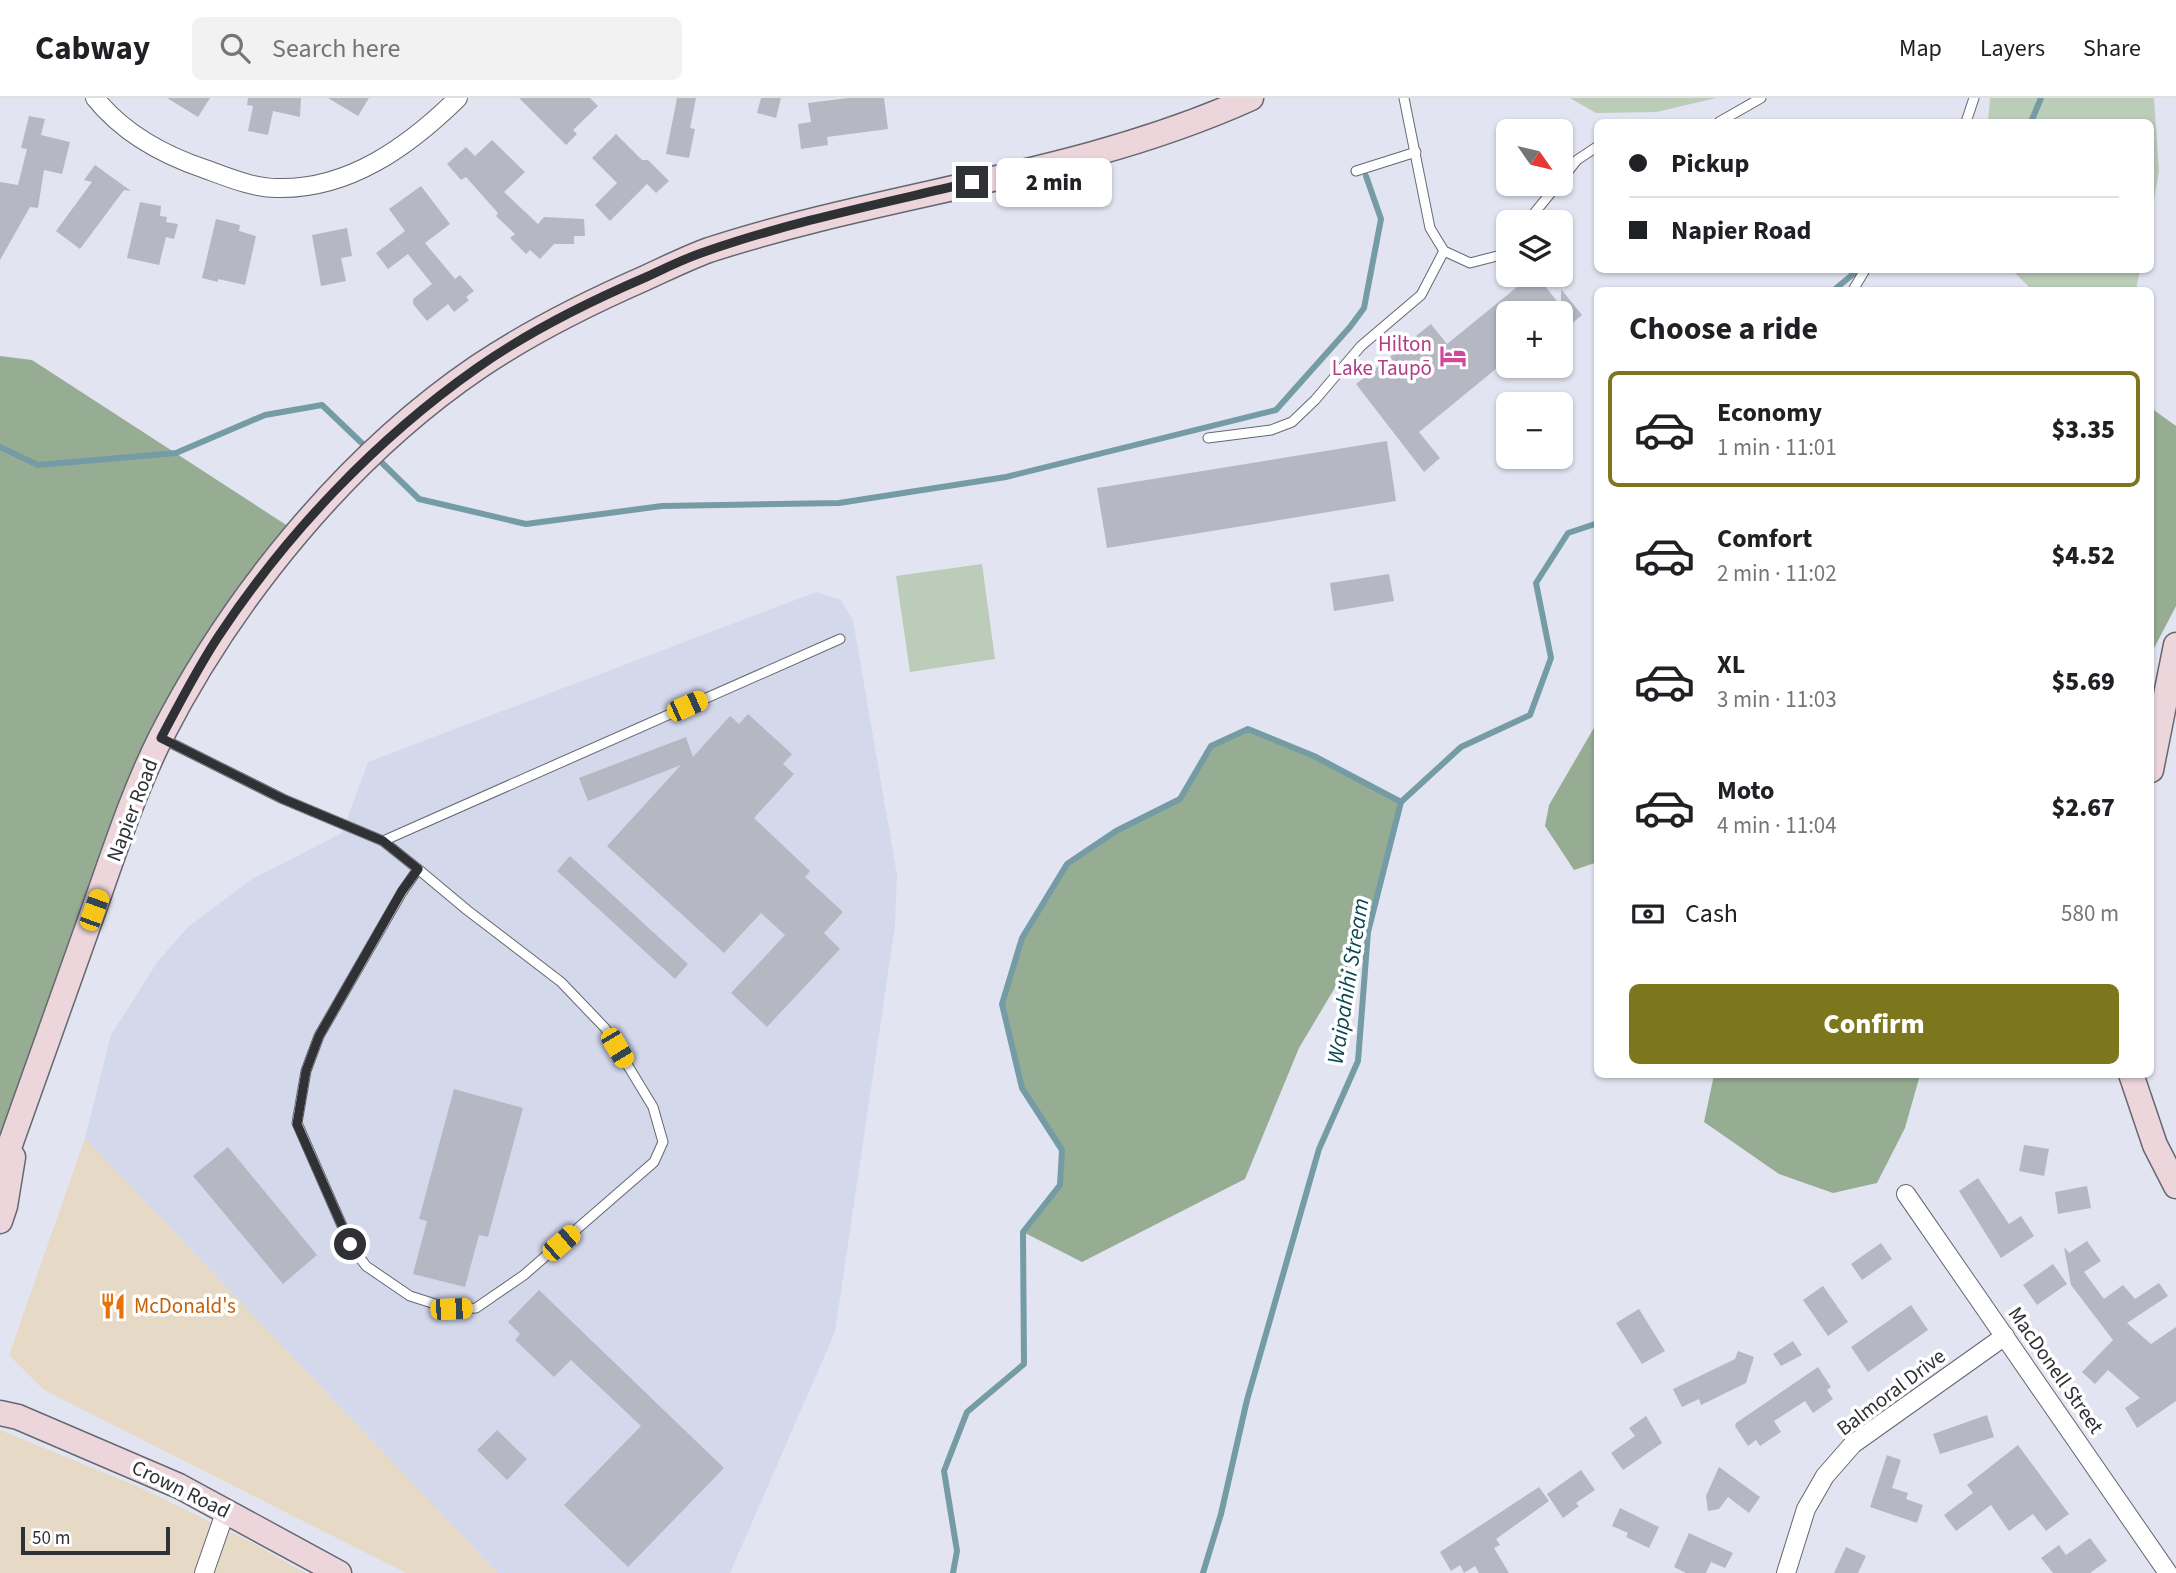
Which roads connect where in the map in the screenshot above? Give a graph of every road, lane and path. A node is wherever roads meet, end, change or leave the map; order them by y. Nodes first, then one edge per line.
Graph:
1 (95, 98) edge
2 (458, 98) edge
3 (1251, 98) edge
4 (1404, 98) edge
5 (1761, 98) edge
6 (1974, 98) edge
7 (1724, 119) edge
8 (1967, 119) edge
9 (1594, 149) edge
10 (1416, 152) junction
11 (1573, 165) edge
12 (1356, 172) dead end
13 (1548, 196) edge
14 (1537, 210) edge
15 (1444, 251) junction
16 (1496, 255) edge
17 (1208, 438) dead end
18 (839, 639) dead end
19 (2176, 645) edge
20 (161, 738) junction
21 (2154, 755) edge
22 (383, 841) junction
23 (418, 869) junction
24 (2132, 1078) edge
25 (19, 1118) junction
26 (0, 1173) edge
27 (2176, 1186) edge
28 (1906, 1194) dead end
29 (0, 1221) edge
30 (2005, 1336) junction
31 (0, 1395) edge
32 (9, 1415) edge
33 (226, 1510) junction
34 (204, 1573) edge
35 (339, 1573) edge
36 (1786, 1573) edge
37 (2168, 1573) edge

1 - 2 street
3 - 20 main road, Napier Road
4 - 10 lane
5 - 7 lane
6 - 8 lane
9 - 11 lane
10 - 12 lane
10 - 15 lane
13 - 14 lane
15 - 16 lane
15 - 17 lane
18 - 22 lane
19 - 21 main road
20 - 22 lane
20 - 25 main road, Napier Road
22 - 23 lane
23 - 23 lane
24 - 27 main road
25 - 26 main road, Napier Road
25 - 29 main road
28 - 30 street, MacDonell Street
30 - 36 street, Balmoral Drive
30 - 37 street, MacDonell Street
31 - 32 main road, Crown Road
32 - 33 main road, Crown Road
33 - 34 street
33 - 35 main road, Crown Road

